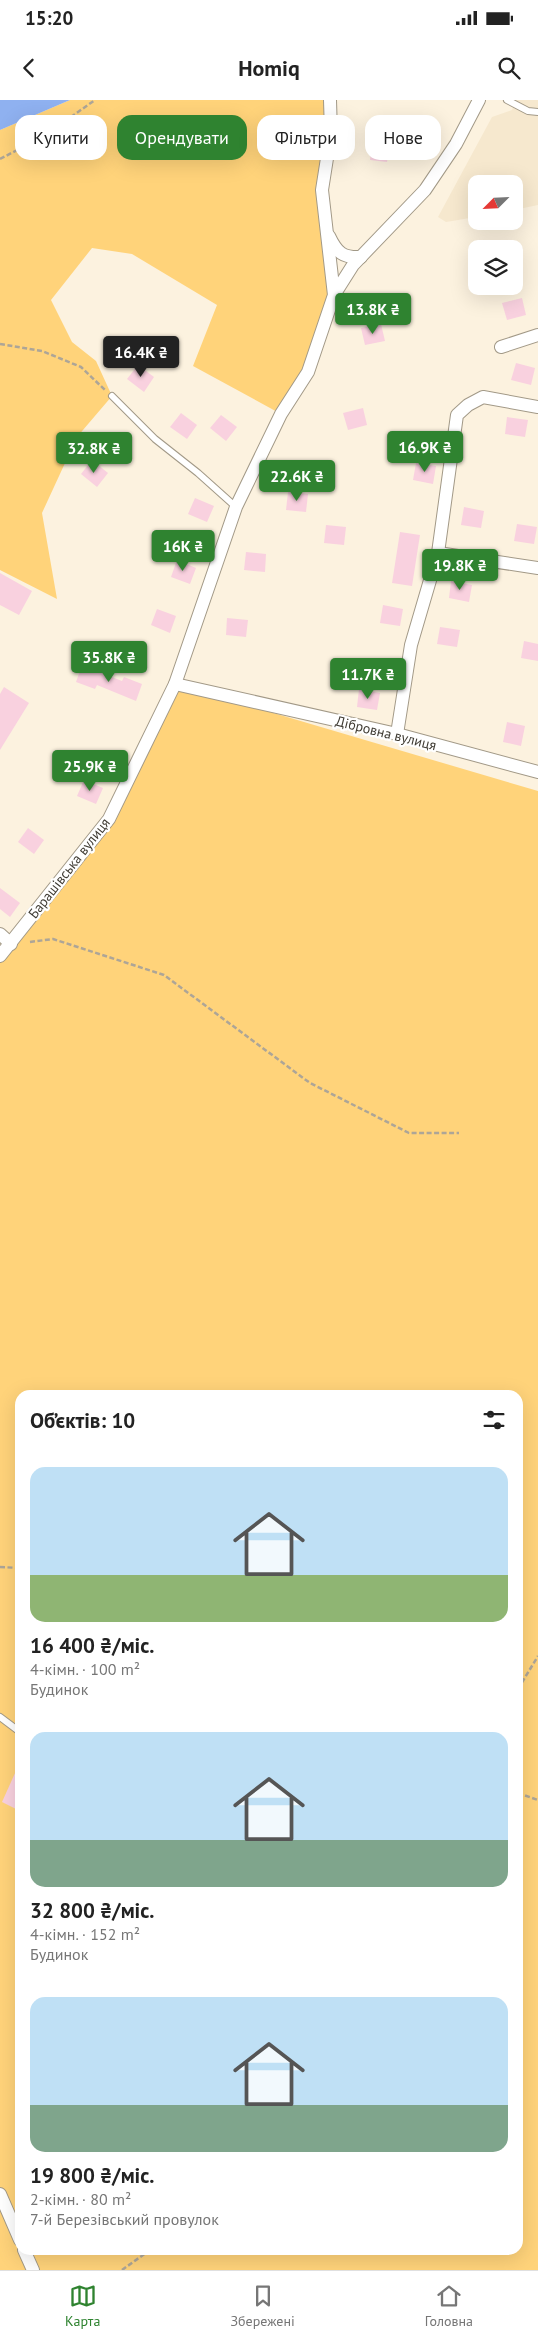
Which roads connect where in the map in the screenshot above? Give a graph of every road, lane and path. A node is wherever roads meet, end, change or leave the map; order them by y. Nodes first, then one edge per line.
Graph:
1 (95, 100) edge
2 (330, 100) edge
3 (479, 100) edge
4 (507, 100) edge
5 (538, 112) edge
6 (0, 159) edge
7 (326, 231) junction
8 (361, 257) junction
9 (334, 295) junction
10 (538, 335) edge
11 (0, 344) edge
12 (501, 347) dead end
13 (112, 396) joint
14 (538, 407) edge
15 (236, 507) junction
16 (438, 553) junction
17 (538, 568) edge
18 (175, 684) junction
19 (397, 734) junction
20 (538, 772) edge
21 (0, 934) edge
22 (11, 944) junction
23 (0, 956) edge
24 (459, 1133) dead end
25 (0, 1567) edge
26 (15, 1568) edge
27 (538, 1656) edge
28 (523, 1681) edge
29 (0, 1717) edge
30 (15, 1728) edge
31 (523, 1795) edge
32 (538, 1800) edge
33 (0, 2194) edge
34 (15, 2228) edge
35 (26, 2255) edge
36 (143, 2255) edge
37 (33, 2270) edge
38 (122, 2270) edge

1 - 6 path
2 - 7 street, Барашівська вулиця
3 - 8 street
4 - 5 lane
7 - 8 street
7 - 9 street, Барашівська вулиця
8 - 9 street
9 - 15 street, Барашівська вулиця
10 - 12 street
11 - 13 path
13 - 15 lane
14 - 16 street
15 - 18 street, Барашівська вулиця
16 - 17 street
16 - 19 street
18 - 19 street, Дібровна вулиця
18 - 22 street, Барашівська вулиця
19 - 20 street, Дібровна вулиця
21 - 22 street
22 - 23 street, Барашівська вулиця
22 - 24 path
25 - 26 path
27 - 28 path
29 - 30 lane
31 - 32 path
33 - 34 street
35 - 37 street
36 - 38 path

